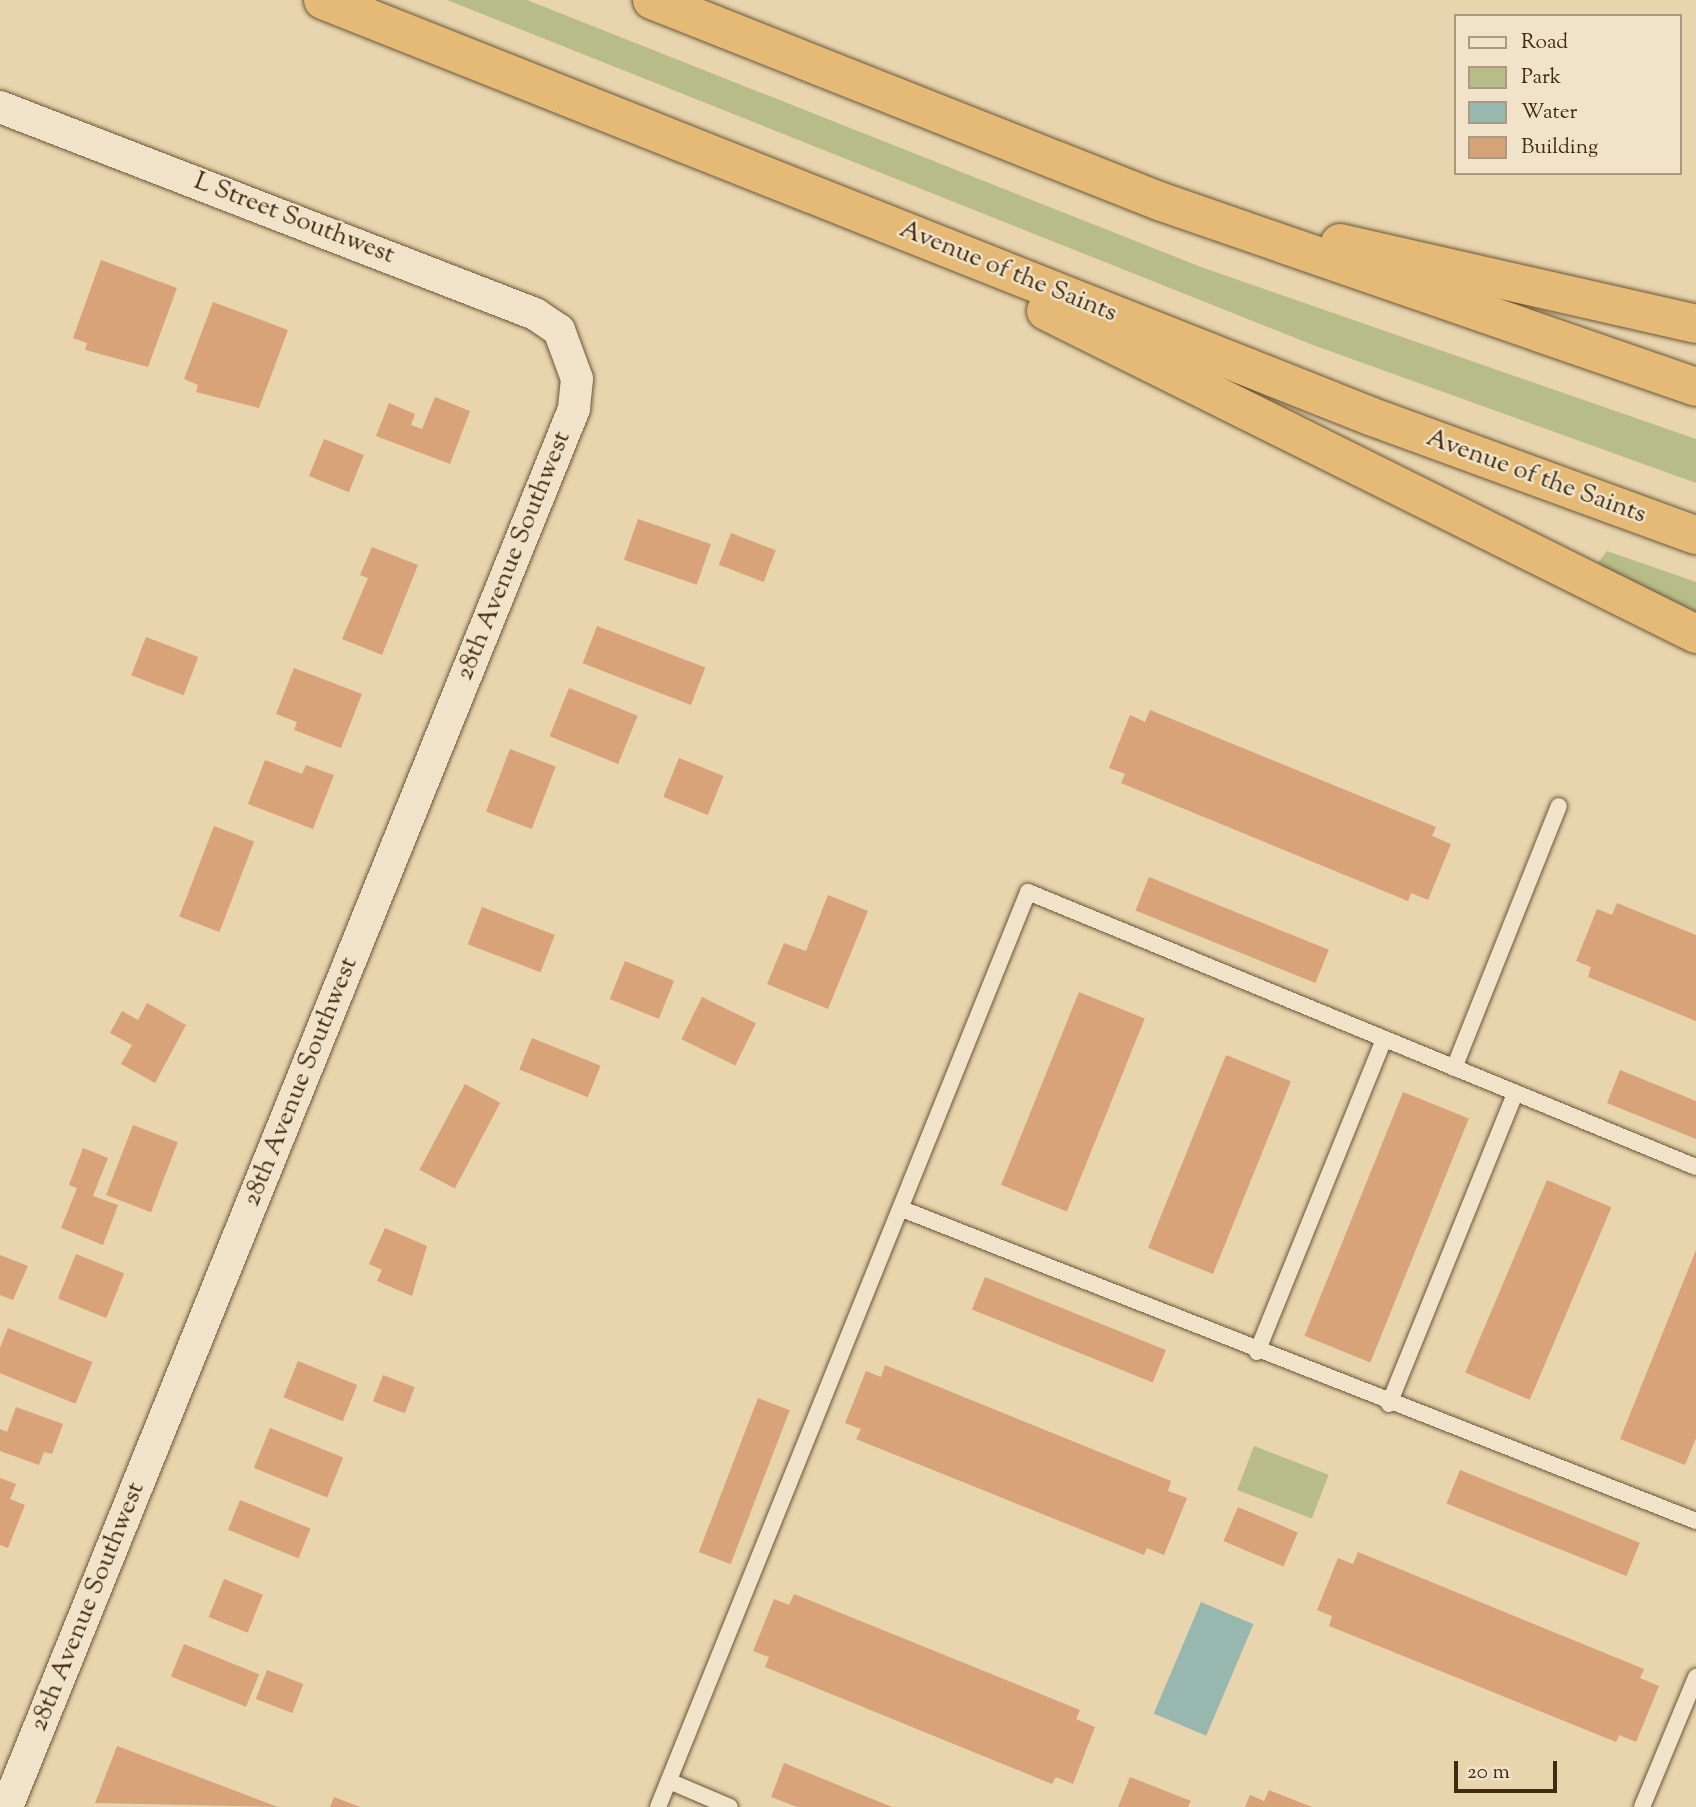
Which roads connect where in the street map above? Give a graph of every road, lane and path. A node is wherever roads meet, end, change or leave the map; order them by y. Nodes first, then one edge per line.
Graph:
1 (323, 0) edge
2 (652, 0) edge
3 (0, 107) edge
4 (806, 191) junction
5 (1159, 201) junction
6 (1696, 324) edge
7 (570, 353) joint
8 (1696, 387) edge
9 (1696, 535) edge
10 (1696, 634) edge
11 (1559, 806) dead end
12 (1383, 1041) junction
13 (1454, 1068) junction
14 (1516, 1093) junction
15 (1696, 1167) edge
16 (902, 1209) junction
17 (1257, 1352) junction
18 (1389, 1404) junction
19 (1696, 1521) edge
20 (1696, 1678) edge
21 (669, 1781) junction
22 (7, 1807) edge
23 (658, 1807) edge
24 (730, 1807) edge
25 (1642, 1807) edge

1 - 4 highway, Avenue of the Saints
2 - 5 highway
3 - 7 street, L Street Southwest
4 - 9 highway, Avenue of the Saints
4 - 10 highway
5 - 6 highway
5 - 8 highway
7 - 22 street, 28th Avenue Southwest
11 - 13 lane
12 - 13 lane
12 - 16 lane
12 - 17 lane
13 - 14 lane
14 - 15 lane
14 - 18 lane
16 - 17 lane
16 - 21 lane
17 - 18 lane
18 - 19 lane
20 - 25 lane
21 - 23 lane
21 - 24 lane

